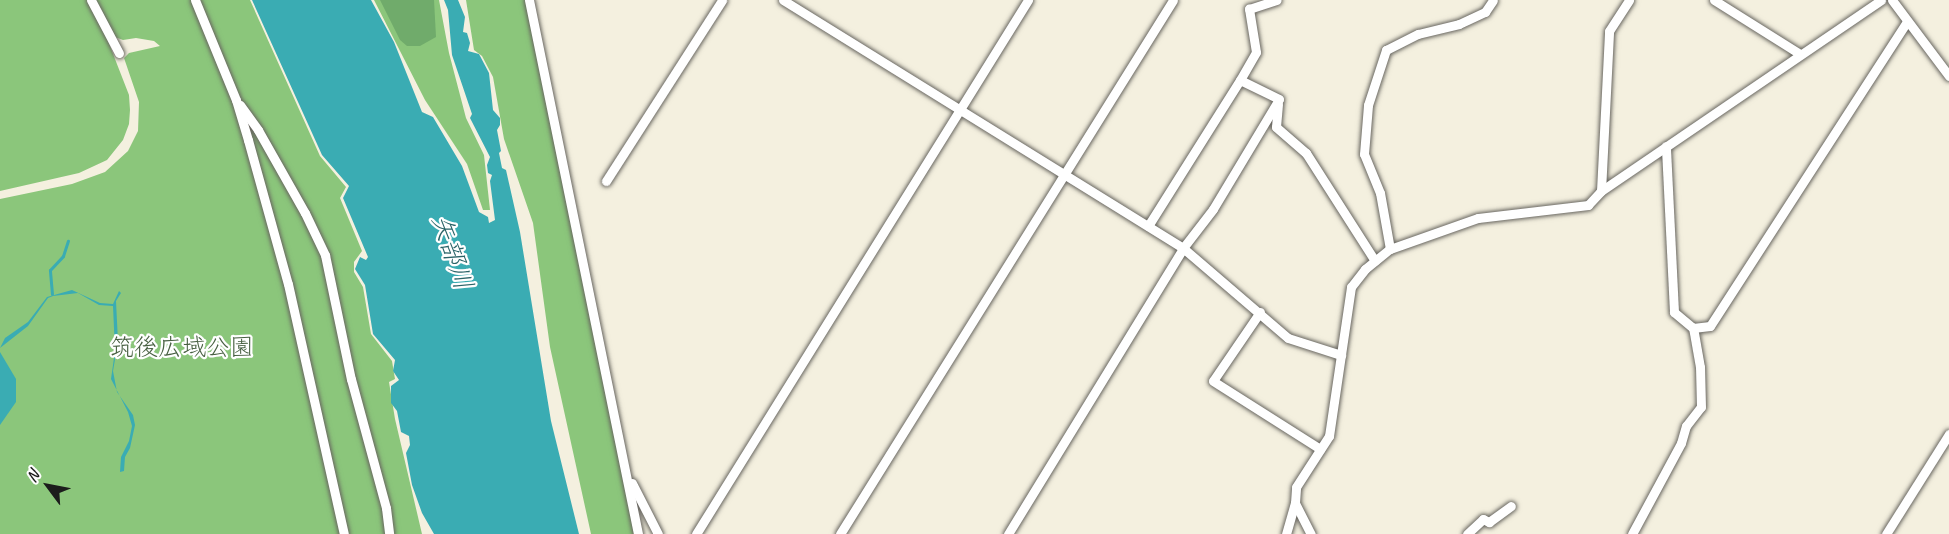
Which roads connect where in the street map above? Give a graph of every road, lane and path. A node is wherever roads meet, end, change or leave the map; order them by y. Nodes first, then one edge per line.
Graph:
1 (91, 0) edge
2 (195, 0) edge
3 (529, 0) edge
4 (722, 0) edge
5 (783, 0) edge
6 (1028, 0) edge
7 (1173, 0) edge
8 (1277, 0) edge
9 (1493, 0) edge
10 (1629, 0) edge
11 (1714, 0) edge
12 (1881, 0) edge
13 (1892, 0) edge
14 (1907, 21) junction
15 (119, 53) dead end
16 (1800, 54) junction
17 (1949, 76) edge
18 (1240, 80) junction
19 (1279, 99) junction
20 (236, 100) junction
21 (961, 109) junction
22 (1666, 146) junction
23 (1065, 173) junction
24 (606, 181) dead end
25 (1601, 191) junction
26 (1148, 226) junction
27 (1183, 248) junction
28 (1390, 249) junction
29 (1376, 261) junction
30 (1260, 312) junction
31 (1693, 328) junction
32 (1341, 354) junction
33 (1949, 434) edge
34 (1320, 449) junction
35 (628, 475) junction
36 (1295, 502) junction
37 (1511, 506) dead end
38 (344, 534) edge
39 (389, 534) edge
40 (638, 534) edge
41 (658, 534) edge
42 (696, 534) edge
43 (840, 534) edge
44 (1008, 534) edge
45 (1286, 534) edge
46 (1311, 534) edge
47 (1467, 534) edge
48 (1632, 534) edge
49 (1886, 534) edge

1 - 15 street
2 - 20 street
3 - 35 street
4 - 24 street
5 - 21 street
6 - 21 street
7 - 23 street
8 - 18 street
9 - 28 street
10 - 25 street
11 - 16 street
12 - 16 street
13 - 14 street
14 - 17 street
14 - 31 street
16 - 22 street
18 - 19 street
18 - 26 street
19 - 27 street
19 - 29 street
20 - 38 street
20 - 39 street
21 - 23 street
21 - 42 street
22 - 25 street
22 - 31 street
23 - 26 street
23 - 43 street
25 - 28 street
26 - 27 street
27 - 30 street
27 - 44 street
28 - 29 street
29 - 32 street
30 - 32 street
30 - 34 street
31 - 48 street
32 - 34 street
33 - 49 street
34 - 36 street
35 - 40 street
35 - 41 street
36 - 45 street
36 - 46 street
37 - 47 street

